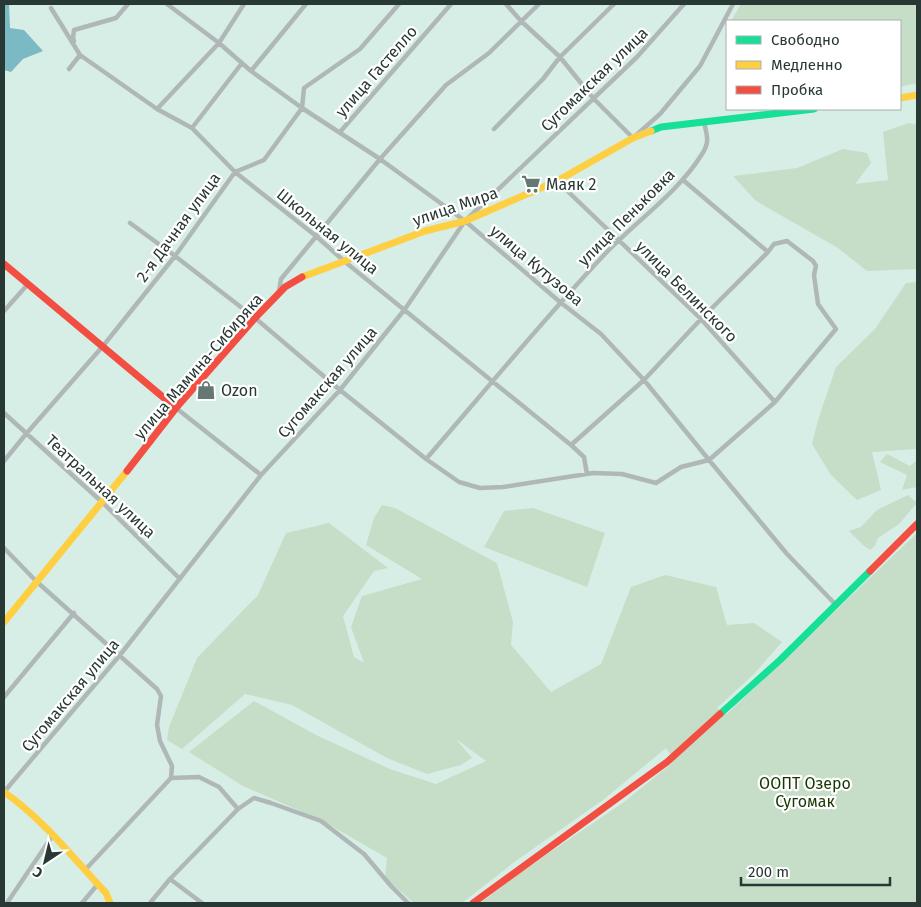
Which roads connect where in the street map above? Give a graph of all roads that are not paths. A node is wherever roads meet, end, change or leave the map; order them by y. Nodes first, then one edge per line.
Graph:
1 (128, 4) edge
2 (167, 4) edge
3 (244, 4) edge
4 (306, 4) edge
5 (399, 4) edge
6 (451, 4) edge
7 (506, 4) edge
8 (539, 4) edge
9 (614, 4) edge
10 (684, 4) edge
11 (734, 4) edge
12 (51, 8) dead end
13 (521, 21) junction
14 (219, 43) junction
15 (80, 55) junction
16 (560, 57) junction
17 (242, 63) junction
18 (69, 69) dead end
19 (251, 71) junction
20 (917, 96) edge
21 (593, 98) junction
22 (901, 98) edge
23 (302, 108) junction
24 (157, 109) junction
25 (806, 110) edge
26 (704, 122) junction
27 (192, 128) junction
28 (494, 129) dead end
29 (340, 132) junction
30 (633, 138) junction
31 (380, 159) junction
32 (234, 172) junction
33 (683, 180) junction
34 (557, 181) junction
35 (465, 221) junction
36 (130, 223) dead end
37 (316, 236) junction
38 (618, 240) junction
39 (768, 252) junction
40 (175, 256) junction
41 (344, 261) junction
42 (4, 264) edge
43 (28, 284) junction
44 (279, 293) junction
45 (560, 302) junction
46 (405, 309) junction
47 (4, 311) edge
48 (255, 318) junction
49 (701, 319) junction
50 (103, 346) junction
51 (644, 380) junction
52 (493, 382) junction
53 (340, 390) junction
54 (775, 402) junction
55 (176, 408) junction
56 (4, 413) edge
57 (26, 434) junction
58 (571, 445) junction
59 (426, 459) junction
60 (709, 460) junction
61 (4, 461) edge
62 (587, 474) junction
63 (261, 475) junction
64 (103, 503) junction
65 (917, 524) edge
66 (4, 548) edge
67 (180, 579) junction
68 (36, 581) junction
69 (836, 606) junction
70 (74, 613) junction
71 (4, 622) edge
72 (120, 655) junction
73 (4, 697) edge
74 (171, 778) junction
75 (4, 792) edge
76 (238, 809) junction
77 (53, 835) junction
78 (85, 870) junction
79 (170, 879) junction
80 (98, 884) junction
81 (7, 903) edge
82 (82, 903) edge
83 (110, 903) edge
84 (150, 903) edge
85 (202, 903) edge
86 (408, 903) edge
87 (473, 903) edge

1 - 15 street
2 - 14 street, улица Кутузова
3 - 14 street
4 - 19 street
5 - 23 street, 2-я Дачная улица
6 - 29 street, улица Гастелло
7 - 13 street
8 - 13 street, улица Мамина-Сибиряка
9 - 16 street
10 - 21 street, Сугомакская улица
11 - 30 street
12 - 15 street, Школьная улица
13 - 16 street
13 - 31 street, улица Мамина-Сибиряка
14 - 17 street, улица Кутузова
14 - 24 street
15 - 18 street
15 - 24 street, Школьная улица
16 - 21 street
16 - 28 street
17 - 19 street, улица Кутузова
17 - 27 street
19 - 23 street, улица Кутузова
20 - 22 main road
21 - 30 street
21 - 35 street, Сугомакская улица
23 - 29 street, улица Кутузова
23 - 32 street, 2-я Дачная улица
24 - 27 street, Школьная улица
25 - 26 main road, улица Мира
26 - 30 main road, улица Мира
26 - 33 street, улица Пеньковка
27 - 32 street, Школьная улица
29 - 31 street, улица Кутузова
30 - 34 main road, улица Мира
31 - 35 street, улица Кутузова
31 - 37 street, улица Мамина-Сибиряка
32 - 37 street, Школьная улица
32 - 40 street, 2-я Дачная улица
33 - 38 street, улица Пеньковка
33 - 39 street
34 - 35 main road, улица Мира
34 - 38 street, улица Белинского
35 - 41 main road, улица Мира
35 - 45 street, улица Кутузова
35 - 46 street, Сугомакская улица
36 - 40 street
37 - 41 street, Школьная улица
37 - 44 street, улица Мамина-Сибиряка
38 - 45 street, улица Пеньковка
38 - 49 street, улица Белинского
39 - 49 street
39 - 54 street
40 - 48 street
40 - 50 street, 2-я Дачная улица
41 - 44 main road, улица Мира
41 - 46 street, Школьная улица
42 - 43 main road
43 - 47 street
43 - 50 main road
44 - 48 main road, улица Мамина-Сибиряка
45 - 51 street, улица Кутузова
45 - 52 street, улица Пеньковка
46 - 52 street, Школьная улица
46 - 53 street, Сугомакская улица
48 - 53 street
48 - 55 main road, улица Мамина-Сибиряка
49 - 51 street
49 - 54 street, улица Белинского
50 - 55 main road
50 - 57 street, 2-я Дачная улица
51 - 58 street
51 - 60 street, улица Кутузова
52 - 58 street, Школьная улица
52 - 59 street, улица Пеньковка
53 - 59 street
53 - 63 street, Сугомакская улица
54 - 60 street
55 - 63 street
55 - 64 main road, улица Мамина-Сибиряка
56 - 57 street, Театральная улица
57 - 61 street, 2-я Дачная улица
57 - 64 street, Театральная улица
58 - 62 street, Школьная улица
59 - 62 street
60 - 62 street
60 - 69 street, улица Кутузова
63 - 67 street, Сугомакская улица
64 - 67 street, Театральная улица
64 - 68 main road, улица Мамина-Сибиряка
65 - 69 main road
66 - 68 street
67 - 72 street, Сугомакская улица
68 - 70 street
68 - 71 main road, улица Мамина-Сибиряка
69 - 87 main road
70 - 72 street
70 - 73 street
72 - 74 street
72 - 75 street, Сугомакская улица
74 - 76 street
74 - 78 street
75 - 77 main road
76 - 79 street
76 - 86 street
77 - 78 main road
77 - 81 street
78 - 80 main road
79 - 84 street
79 - 85 street
80 - 82 street
80 - 83 main road

